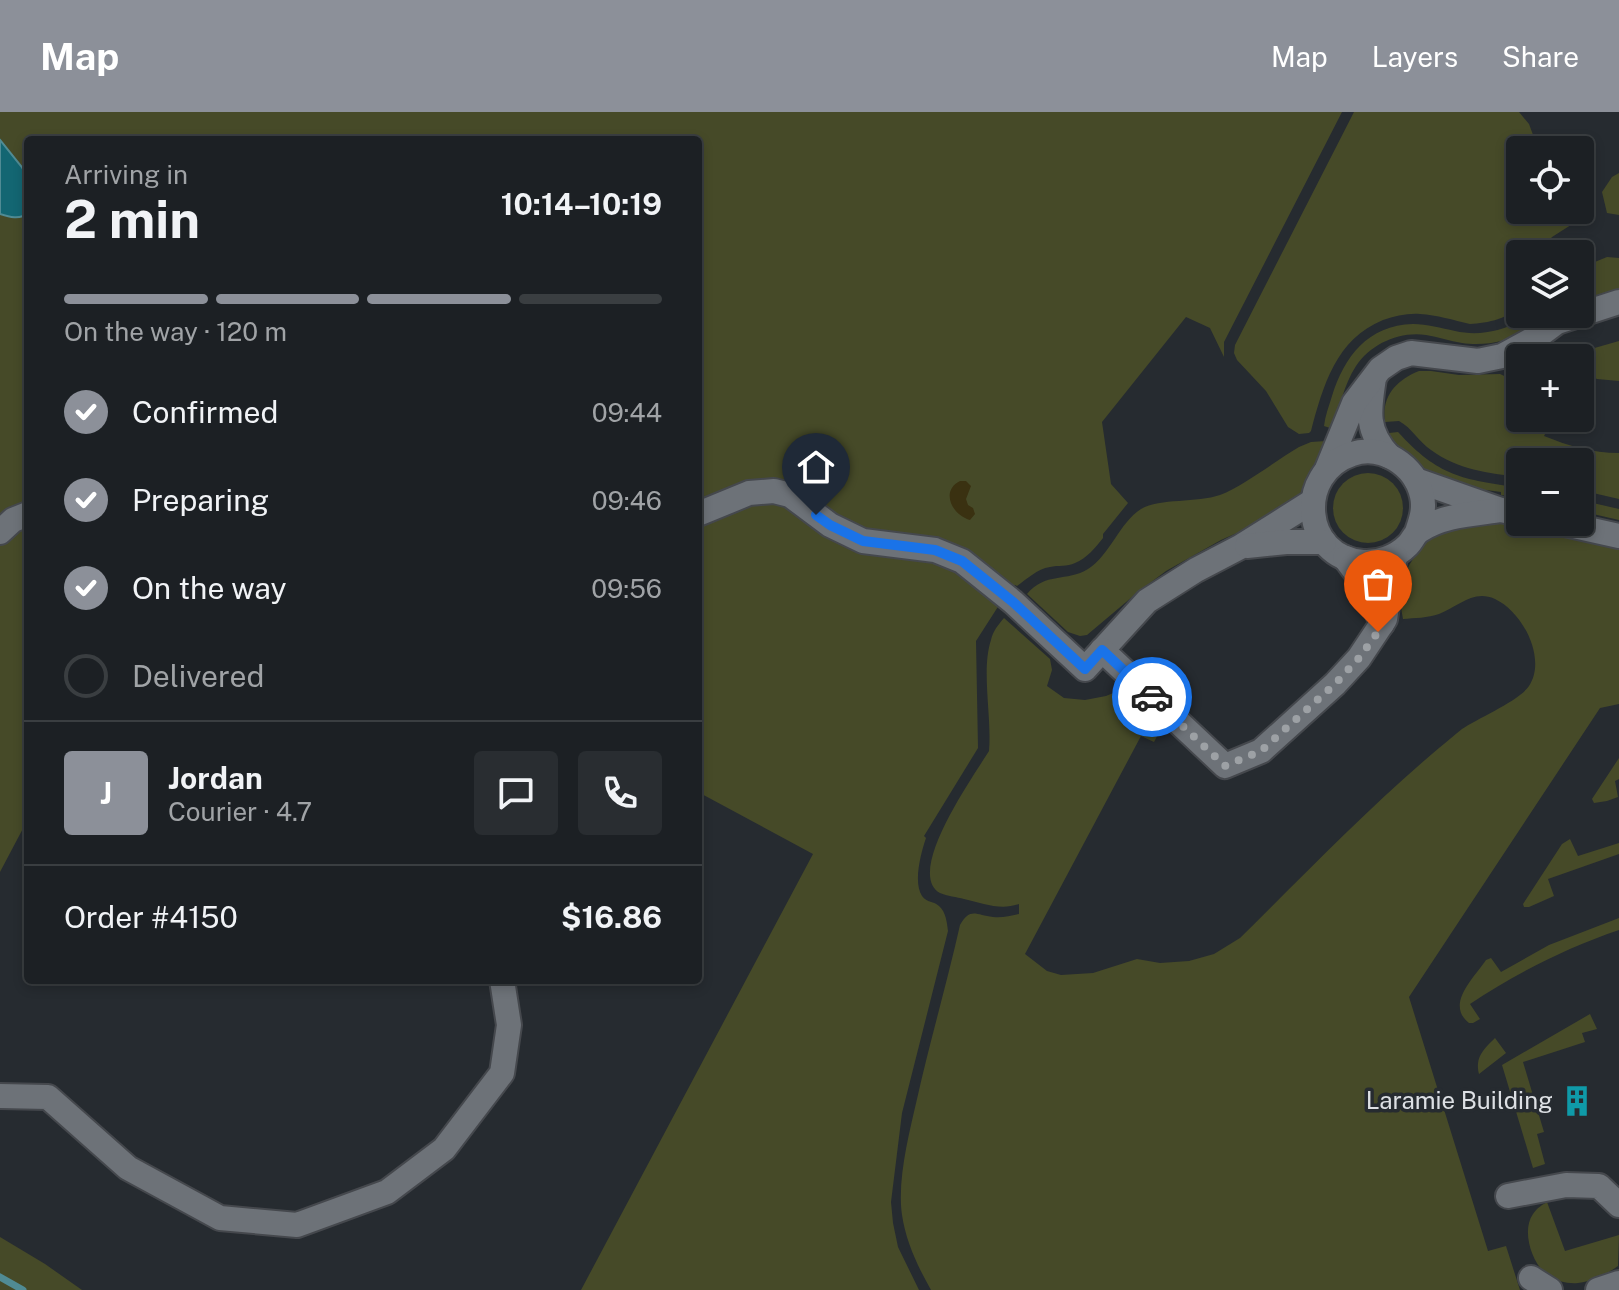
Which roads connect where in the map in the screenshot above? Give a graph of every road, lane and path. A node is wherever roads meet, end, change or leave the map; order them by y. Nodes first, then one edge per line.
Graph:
1 (1619, 302) edge
2 (1375, 375) junction
3 (1389, 456) junction
4 (1327, 469) junction
5 (1416, 480) junction
6 (1313, 501) junction
7 (1506, 510) edge
8 (702, 512) edge
9 (1506, 512) edge
10 (24, 516) edge
11 (1594, 530) edge
12 (0, 532) edge
13 (1417, 532) junction
14 (1619, 536) edge
15 (1324, 542) junction
16 (1240, 547) junction
17 (1395, 556) junction
18 (1345, 558) junction
19 (1382, 624) junction
20 (1102, 650) junction
21 (503, 984) edge
22 (0, 1096) edge
23 (1508, 1196) dead end
24 (1619, 1205) edge
25 (1619, 1283) edge
26 (1598, 1290) edge

1 - 2 street
2 - 3 street
2 - 4 street
3 - 4 street
3 - 5 street
4 - 6 street
5 - 7 street
5 - 13 street
6 - 15 street
6 - 16 street
8 - 20 street
9 - 13 street
10 - 12 street
11 - 14 street
13 - 17 street
15 - 16 street
15 - 18 street
16 - 20 street
17 - 18 street
17 - 19 street
18 - 19 street
19 - 20 street
21 - 22 street
23 - 24 street
25 - 26 street

